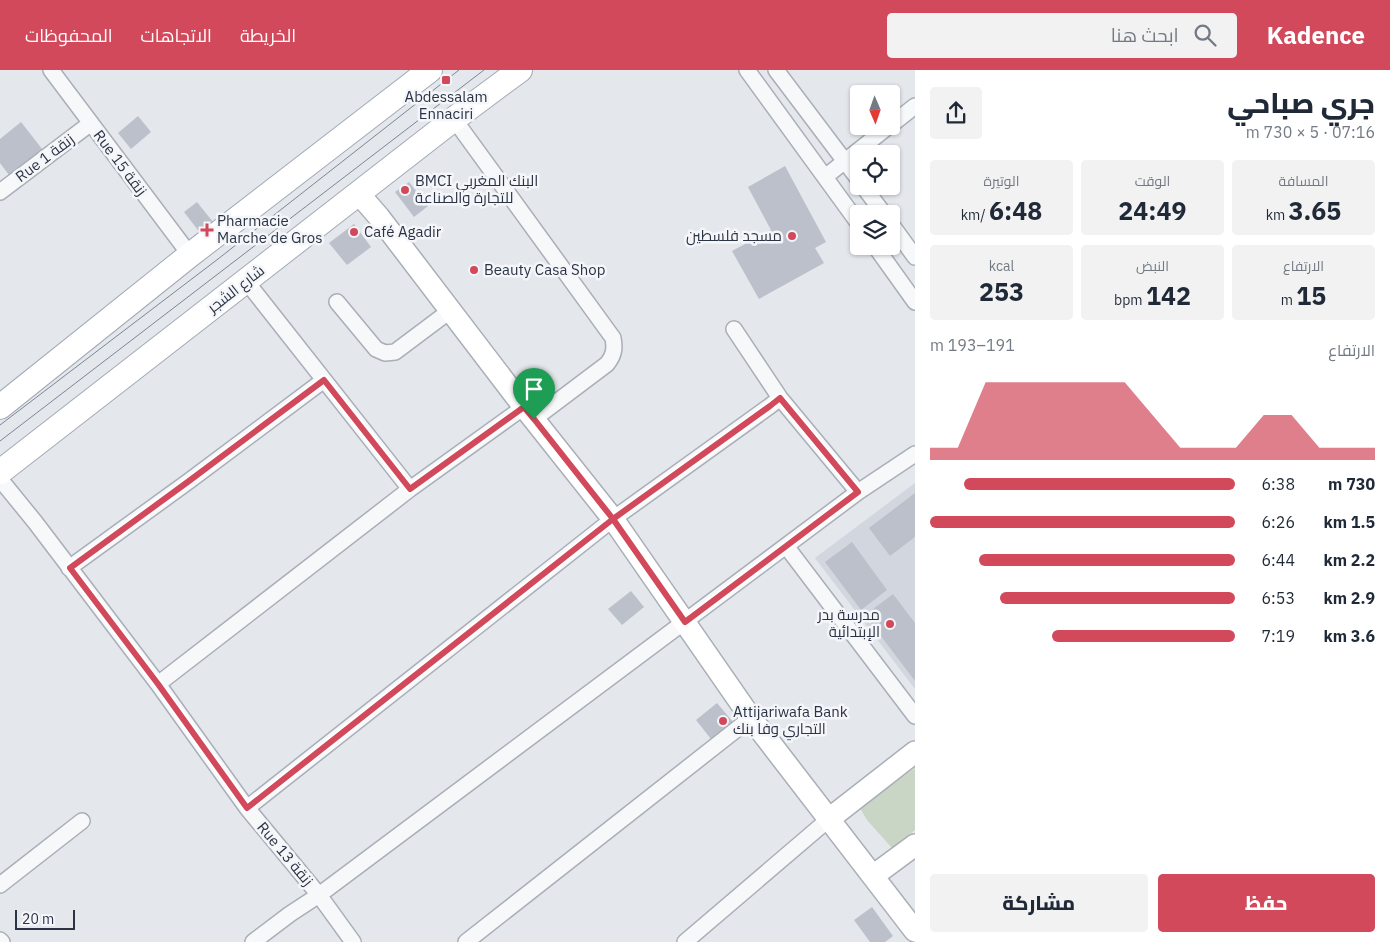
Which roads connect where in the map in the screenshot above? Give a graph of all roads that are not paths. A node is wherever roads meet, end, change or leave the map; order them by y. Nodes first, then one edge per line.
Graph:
1 (51, 70) edge
2 (430, 70) edge
3 (520, 70) edge
4 (746, 70) edge
5 (776, 70) edge
6 (915, 106) edge
7 (900, 117) edge
8 (454, 119) junction
9 (91, 123) junction
10 (878, 135) edge
11 (845, 161) junction
12 (850, 168) edge
13 (825, 177) junction
14 (0, 192) edge
15 (359, 194) junction
16 (850, 212) edge
17 (900, 236) edge
18 (190, 255) junction
19 (881, 255) edge
20 (915, 257) edge
21 (246, 281) junction
22 (337, 302) dead end
23 (915, 302) edge
24 (451, 310) junction
25 (734, 329) dead end
26 (324, 380) junction
27 (780, 398) junction
28 (0, 407) edge
29 (529, 413) junction
30 (915, 454) edge
31 (0, 472) edge
32 (0, 479) edge
33 (410, 489) junction
34 (858, 492) junction
35 (613, 519) junction
36 (786, 546) junction
37 (70, 568) junction
38 (685, 622) junction
39 (158, 684) junction
40 (915, 716) edge
41 (750, 718) junction
42 (915, 752) edge
43 (247, 808) junction
44 (829, 819) junction
45 (82, 821) dead end
46 (915, 845) edge
47 (873, 876) junction
48 (0, 885) edge
49 (319, 895) junction
50 (915, 931) edge
51 (253, 942) edge
52 (353, 942) edge
53 (466, 942) edge
54 (685, 942) edge

1 - 9 street, Rue 15 زنقة
2 - 18 main road
3 - 8 main road, شارع الشجر
4 - 13 street
5 - 11 street
6 - 7 street
8 - 15 main road, شارع الشجر
8 - 29 street
9 - 14 street, Rue 1 زنقة
9 - 18 street, Rue 15 زنقة
10 - 11 street
11 - 12 street
11 - 13 street
13 - 16 street
15 - 21 main road, شارع الشجر
15 - 24 street
17 - 20 street
18 - 28 main road
19 - 23 street
21 - 26 street
21 - 31 main road, شارع الشجر
22 - 24 street
24 - 29 street
25 - 27 street
26 - 33 street
26 - 37 street
27 - 34 street
27 - 35 street
29 - 33 street
29 - 35 street
30 - 34 street
32 - 37 street, Rue 13 زنقة
33 - 39 street
34 - 36 street
35 - 38 street
35 - 43 street
36 - 38 street
36 - 40 street
37 - 39 street, Rue 13 زنقة
38 - 41 street
38 - 49 street
39 - 43 street, Rue 13 زنقة
41 - 44 street
41 - 53 street
42 - 44 street
43 - 49 street, Rue 13 زنقة
44 - 47 street
44 - 54 street
45 - 48 street
46 - 47 street
47 - 50 street
49 - 51 street
49 - 52 street, Rue 13 زنقة

